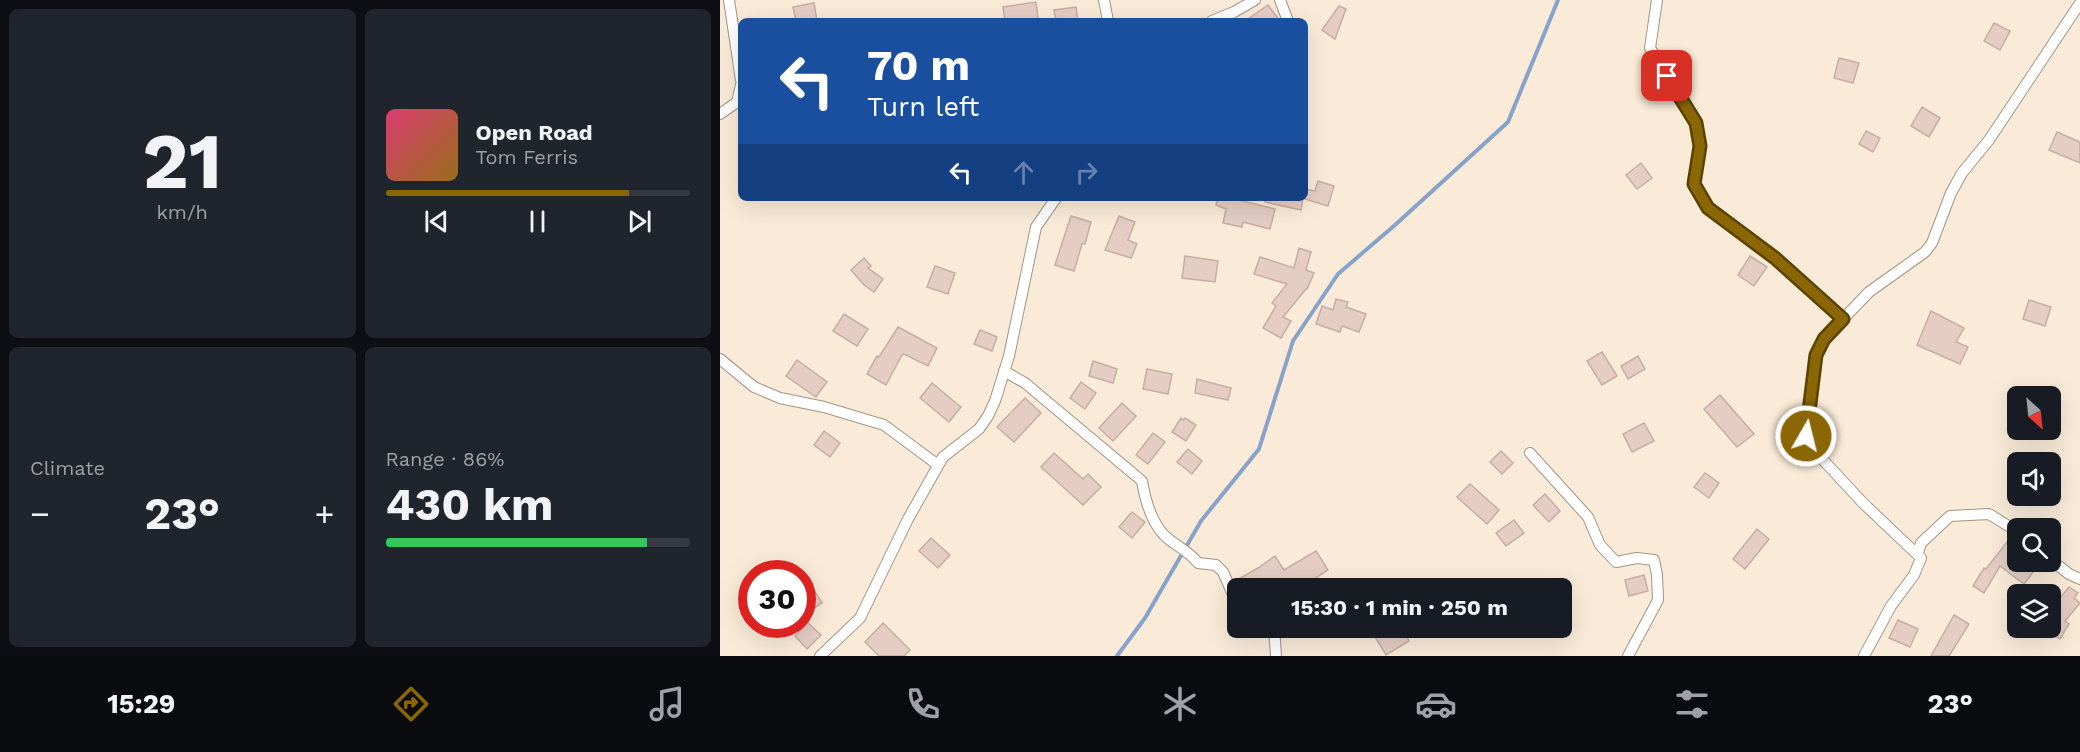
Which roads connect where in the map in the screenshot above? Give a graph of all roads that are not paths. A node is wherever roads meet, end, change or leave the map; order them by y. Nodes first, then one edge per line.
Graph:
1 (729, 0) edge
2 (1104, 0) edge
3 (1255, 0) edge
4 (1280, 0) edge
5 (1657, 0) edge
6 (2080, 3) edge
7 (1107, 18) edge
8 (1219, 18) edge
9 (1287, 18) edge
10 (738, 62) edge
11 (738, 97) edge
12 (720, 114) edge
13 (1054, 201) edge
14 (1843, 319) junction
15 (720, 359) edge
16 (1004, 371) junction
17 (1530, 453) dead end
18 (939, 465) junction
19 (2007, 525) edge
20 (1918, 553) junction
21 (2061, 568) edge
22 (2080, 579) edge
23 (1227, 582) edge
24 (1275, 638) edge
25 (820, 656) edge
26 (1276, 656) edge
27 (1628, 656) edge
28 (1864, 656) edge

1 - 10 street
2 - 7 street
3 - 8 street
4 - 9 street
5 - 14 street
6 - 14 street
11 - 12 street
13 - 16 street
14 - 20 street
15 - 18 street
16 - 18 street
16 - 23 street
17 - 27 street
18 - 25 street
19 - 20 street
20 - 28 street
21 - 22 street
24 - 26 street

